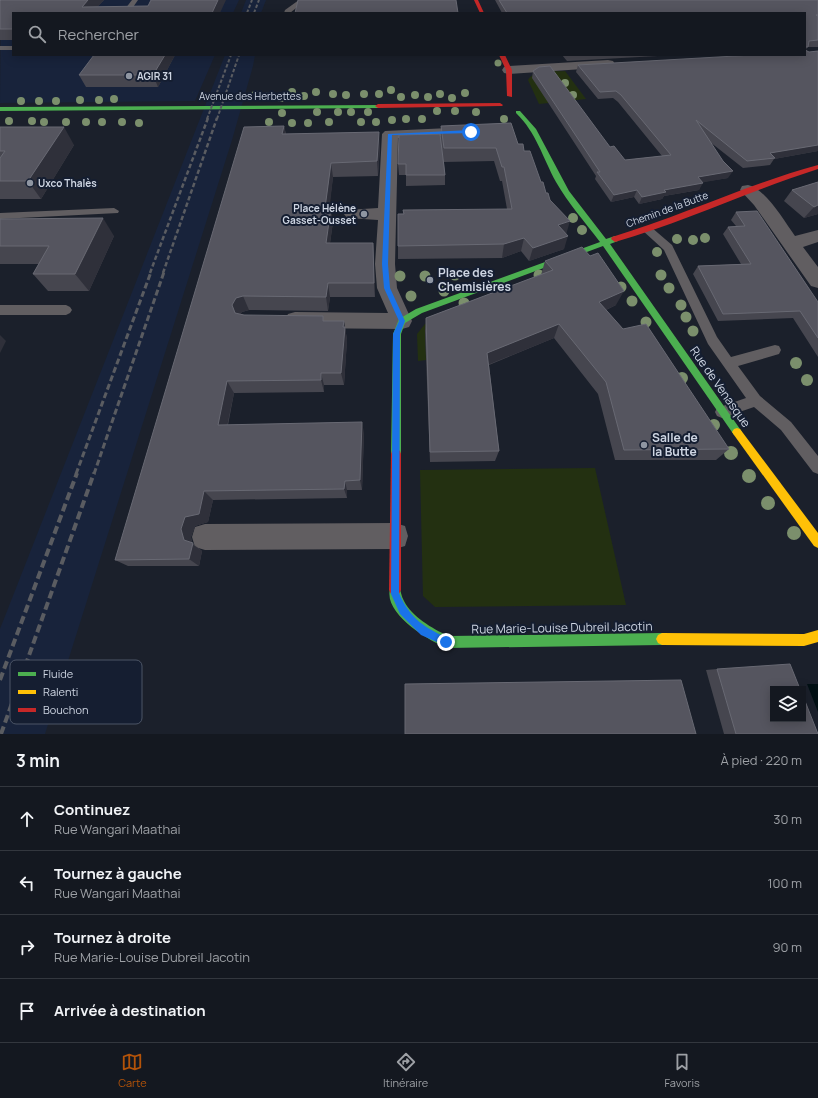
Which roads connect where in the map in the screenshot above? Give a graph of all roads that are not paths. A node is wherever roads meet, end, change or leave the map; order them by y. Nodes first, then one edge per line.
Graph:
1 (135, 0) edge
2 (302, 0) edge
3 (476, 0) edge
4 (126, 12) edge
5 (287, 12) edge
6 (482, 12) edge
7 (0, 48) edge
8 (12, 48) edge
9 (502, 56) edge
10 (622, 63) edge
11 (509, 70) junction
12 (510, 96) junction
13 (521, 98) dead end
14 (500, 105) junction
15 (528, 107) dead end
16 (0, 109) edge
17 (518, 112) junction
18 (484, 131) edge
19 (818, 167) edge
20 (748, 190) junction
21 (114, 212) dead end
22 (353, 214) dead end
23 (386, 214) junction
24 (0, 216) edge
25 (647, 230) junction
26 (818, 236) edge
27 (605, 243) junction
28 (792, 244) junction
29 (818, 281) edge
30 (0, 310) edge
31 (66, 310) dead end
32 (273, 319) edge
33 (402, 321) junction
34 (775, 350) dead end
35 (729, 363) junction
36 (755, 400) junction
37 (722, 412) junction
38 (818, 467) edge
39 (395, 536) junction
40 (204, 537) dead end
41 (818, 542) edge
42 (818, 636) edge

1 - 4 lane
2 - 5 lane
3 - 6 street
7 - 8 lane
9 - 11 street
10 - 11 street
11 - 12 street
12 - 13 street
12 - 14 street
14 - 16 street, Avenue des Herbettes
14 - 17 street
15 - 17 street
17 - 27 street
18 - 23 street
19 - 20 street, Chemin de la Butte
20 - 25 street, Chemin de la Butte
20 - 28 street
21 - 24 lane
22 - 23 street
23 - 33 street
25 - 27 street, Chemin de la Butte
25 - 35 lane
26 - 28 street
27 - 33 street, Chemin de la Butte
27 - 37 street, Rue de Venasque
28 - 29 street
30 - 31 lane
32 - 33 street
33 - 39 street, Rue Marie-Louise Dubreil Jacotin
34 - 35 lane
35 - 36 lane
36 - 37 lane
36 - 38 lane
37 - 41 street, Rue de Venasque
39 - 40 street
39 - 42 street, Rue Marie-Louise Dubreil Jacotin

